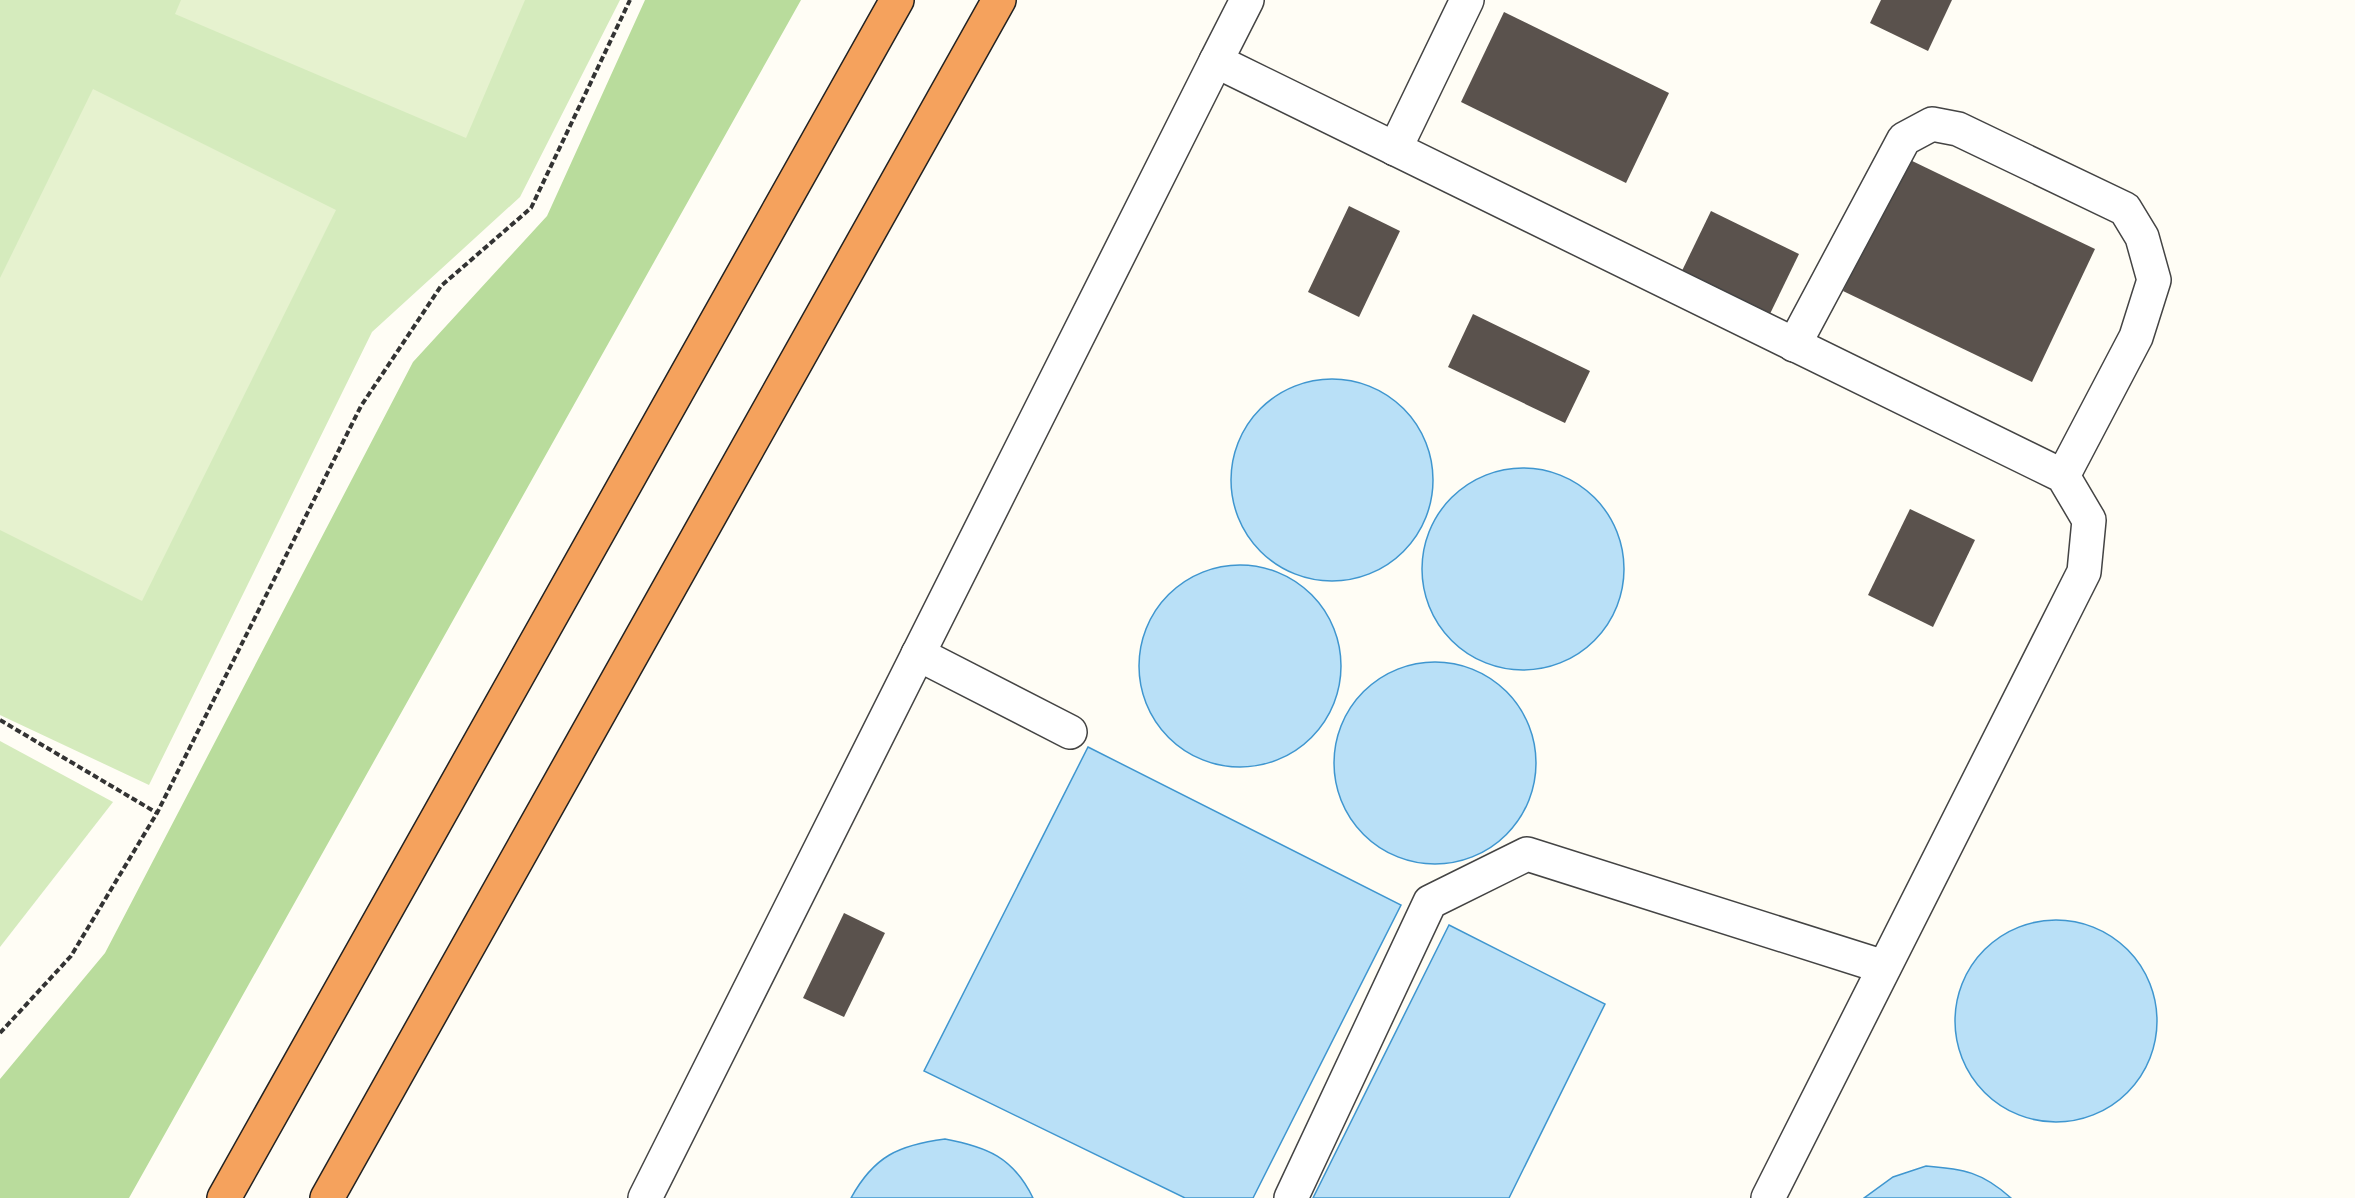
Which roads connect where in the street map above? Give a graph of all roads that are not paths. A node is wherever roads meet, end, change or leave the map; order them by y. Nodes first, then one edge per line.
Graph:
1 (897, 0) edge
2 (999, 0) edge
3 (1246, 0) edge
4 (1467, 0) edge
5 (1216, 61) junction
6 (1395, 149) junction
7 (1794, 345) junction
8 (2063, 476) junction
9 (918, 654) junction
10 (1070, 732) dead end
11 (1884, 967) junction
12 (224, 1198) edge
13 (327, 1198) edge
14 (645, 1198) edge
15 (1291, 1198) edge
16 (1768, 1198) edge

1 - 12 highway
2 - 13 highway
3 - 5 lane
4 - 6 lane
5 - 6 lane
5 - 9 lane
6 - 7 lane
7 - 8 lane
7 - 8 lane
8 - 11 lane
9 - 10 lane
9 - 14 lane
11 - 15 lane
11 - 16 lane

